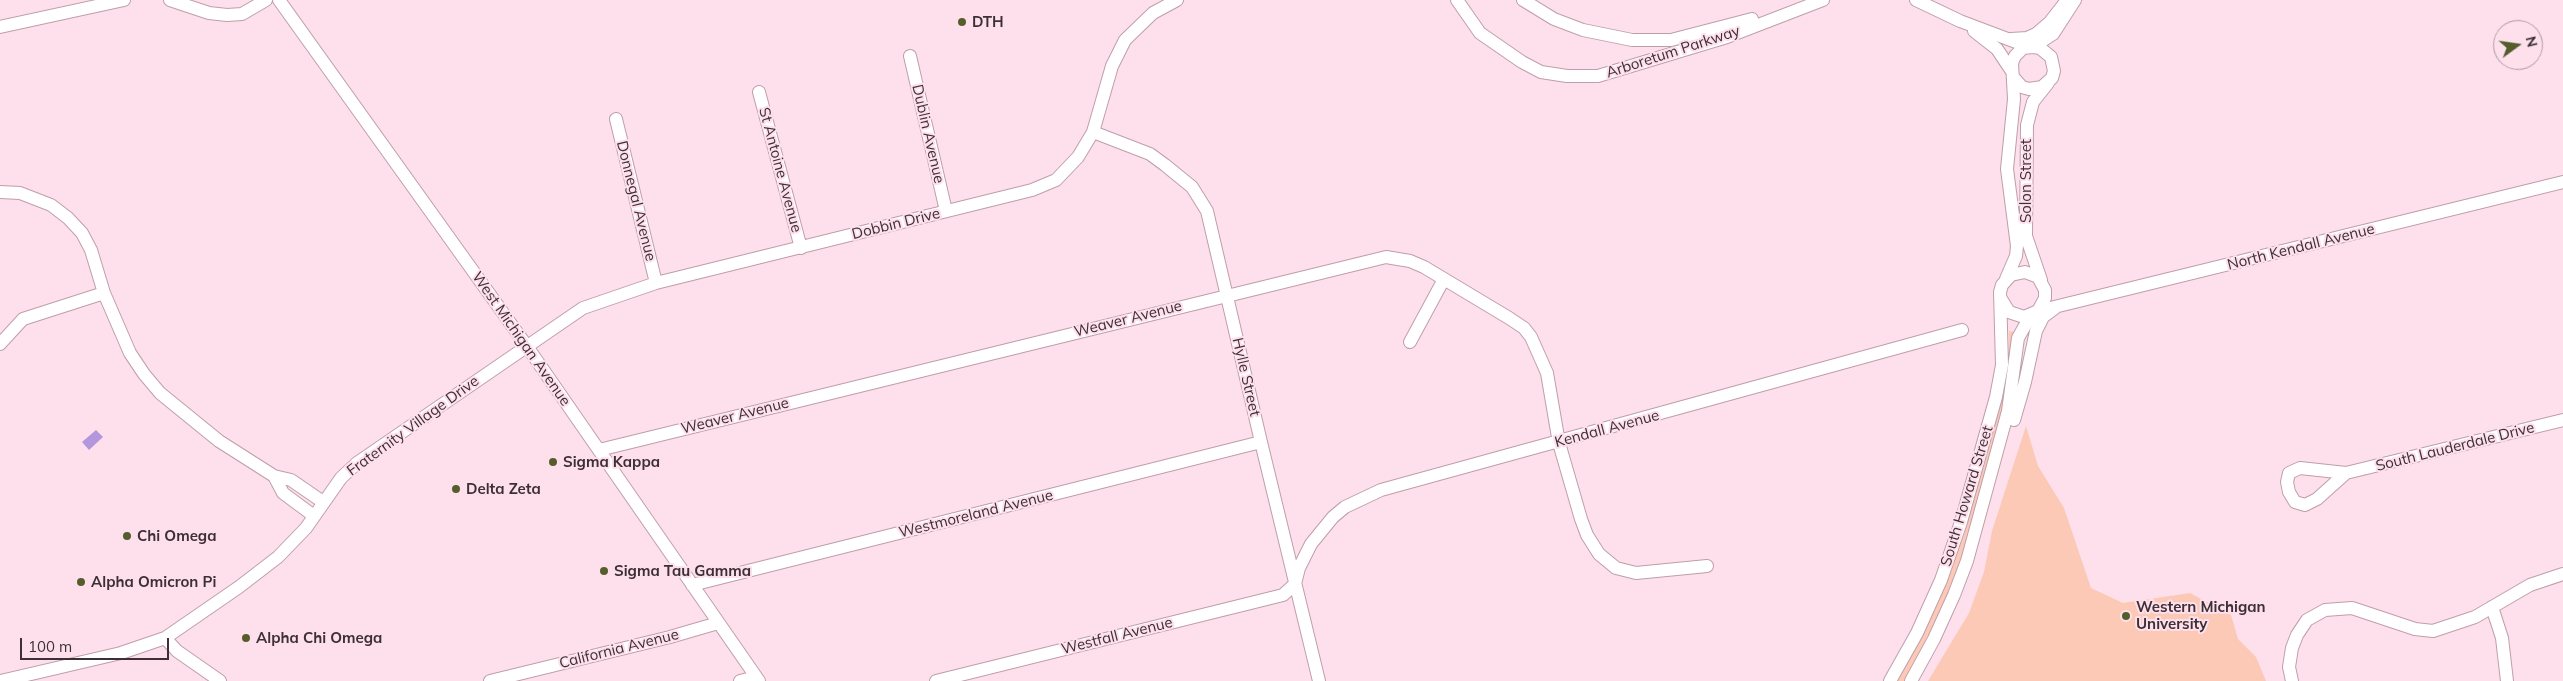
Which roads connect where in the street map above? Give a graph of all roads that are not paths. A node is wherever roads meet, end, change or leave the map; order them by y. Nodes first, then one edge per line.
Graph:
1 (124, 0) edge
2 (170, 0) edge
3 (266, 0) edge
4 (279, 0) edge
5 (1177, 0) edge
6 (1456, 0) edge
7 (1523, 0) edge
8 (1822, 0) edge
9 (1916, 0) edge
10 (2067, 0) edge
11 (2075, 0) edge
12 (1960, 21) junction
13 (0, 27) edge
14 (2007, 38) junction
15 (2031, 47) junction
16 (910, 56) dead end
17 (2012, 74) junction
18 (2048, 83) junction
19 (759, 92) dead end
20 (616, 119) dead end
21 (1093, 132) junction
22 (2563, 182) edge
23 (0, 192) edge
24 (946, 211) junction
25 (801, 248) junction
26 (1444, 279) junction
27 (2006, 279) junction
28 (656, 283) junction
29 (2042, 283) junction
30 (104, 293) junction
31 (1227, 295) junction
32 (2001, 299) junction
33 (2058, 307) junction
34 (2035, 313) junction
35 (1962, 330) dead end
36 (1410, 342) dead end
37 (0, 344) edge
38 (526, 345) junction
39 (2563, 420) edge
40 (1260, 442) junction
41 (1560, 442) junction
42 (600, 450) junction
43 (2346, 473) dead end
44 (274, 476) junction
45 (323, 502) junction
46 (1984, 505) junction
47 (314, 516) junction
48 (1707, 566) dead end
49 (2563, 574) edge
50 (1294, 584) junction
51 (692, 585) junction
52 (2492, 606) junction
53 (718, 623) junction
54 (165, 638) junction
55 (757, 679) edge
56 (1, 681) edge
57 (220, 681) edge
58 (490, 681) edge
59 (740, 681) edge
60 (936, 681) edge
61 (1319, 681) edge
62 (1890, 681) edge
63 (1911, 681) edge
64 (2292, 681) edge
65 (2507, 681) edge

1 - 13 street
2 - 3 street
4 - 38 street, West Michigan Avenue
5 - 21 street, Dobbin Drive
6 - 8 street, Arboretum Parkway
7 - 8 street, Arboretum Parkway
9 - 12 street
10 - 14 street
11 - 15 street, Solon Street
12 - 14 street
12 - 17 street
14 - 15 street
15 - 17 street, Solon Street
15 - 18 street, Solon Street
16 - 24 street, Dublin Avenue
17 - 18 street
17 - 27 street, Solon Street
18 - 29 street, Solon Street
19 - 25 street, St Antoine Avenue
20 - 28 street, Donnegal Avenue
21 - 24 street, Dobbin Drive
21 - 31 street, Hylle Street
22 - 33 street, North Kendall Avenue
23 - 30 street
24 - 25 street, Dobbin Drive
25 - 28 street, Dobbin Drive
26 - 31 street, Weaver Avenue
26 - 36 street
26 - 41 street, Weaver Avenue
27 - 29 street
27 - 32 street
28 - 38 street, Dobbin Drive
29 - 34 street
30 - 37 street
30 - 44 street
31 - 40 street, Hylle Street
31 - 42 street, Weaver Avenue
32 - 34 street
32 - 62 street, South Howard Street
33 - 34 street, North Kendall Avenue
33 - 46 street
34 - 46 street, South Howard Street
35 - 41 street, Kendall Avenue
38 - 42 street, West Michigan Avenue
38 - 45 street, Fraternity Village Drive
39 - 43 street, South Lauderdale Drive
40 - 50 street, Hylle Street
40 - 51 street, Westmoreland Avenue
41 - 48 street, Weaver Avenue
41 - 50 street, Kendall Avenue
42 - 51 street, West Michigan Avenue
44 - 45 street
44 - 47 street
45 - 47 street, Fraternity Village Drive
46 - 63 street, South Howard Street
47 - 54 street, Fraternity Village Drive
49 - 52 street
50 - 60 street, Westfall Avenue
50 - 61 street, Hylle Street
51 - 53 street, West Michigan Avenue
52 - 64 street
52 - 65 street
53 - 55 street, West Michigan Avenue
53 - 58 street, California Avenue
54 - 56 street, Fraternity Village Drive
54 - 57 street
55 - 59 street

